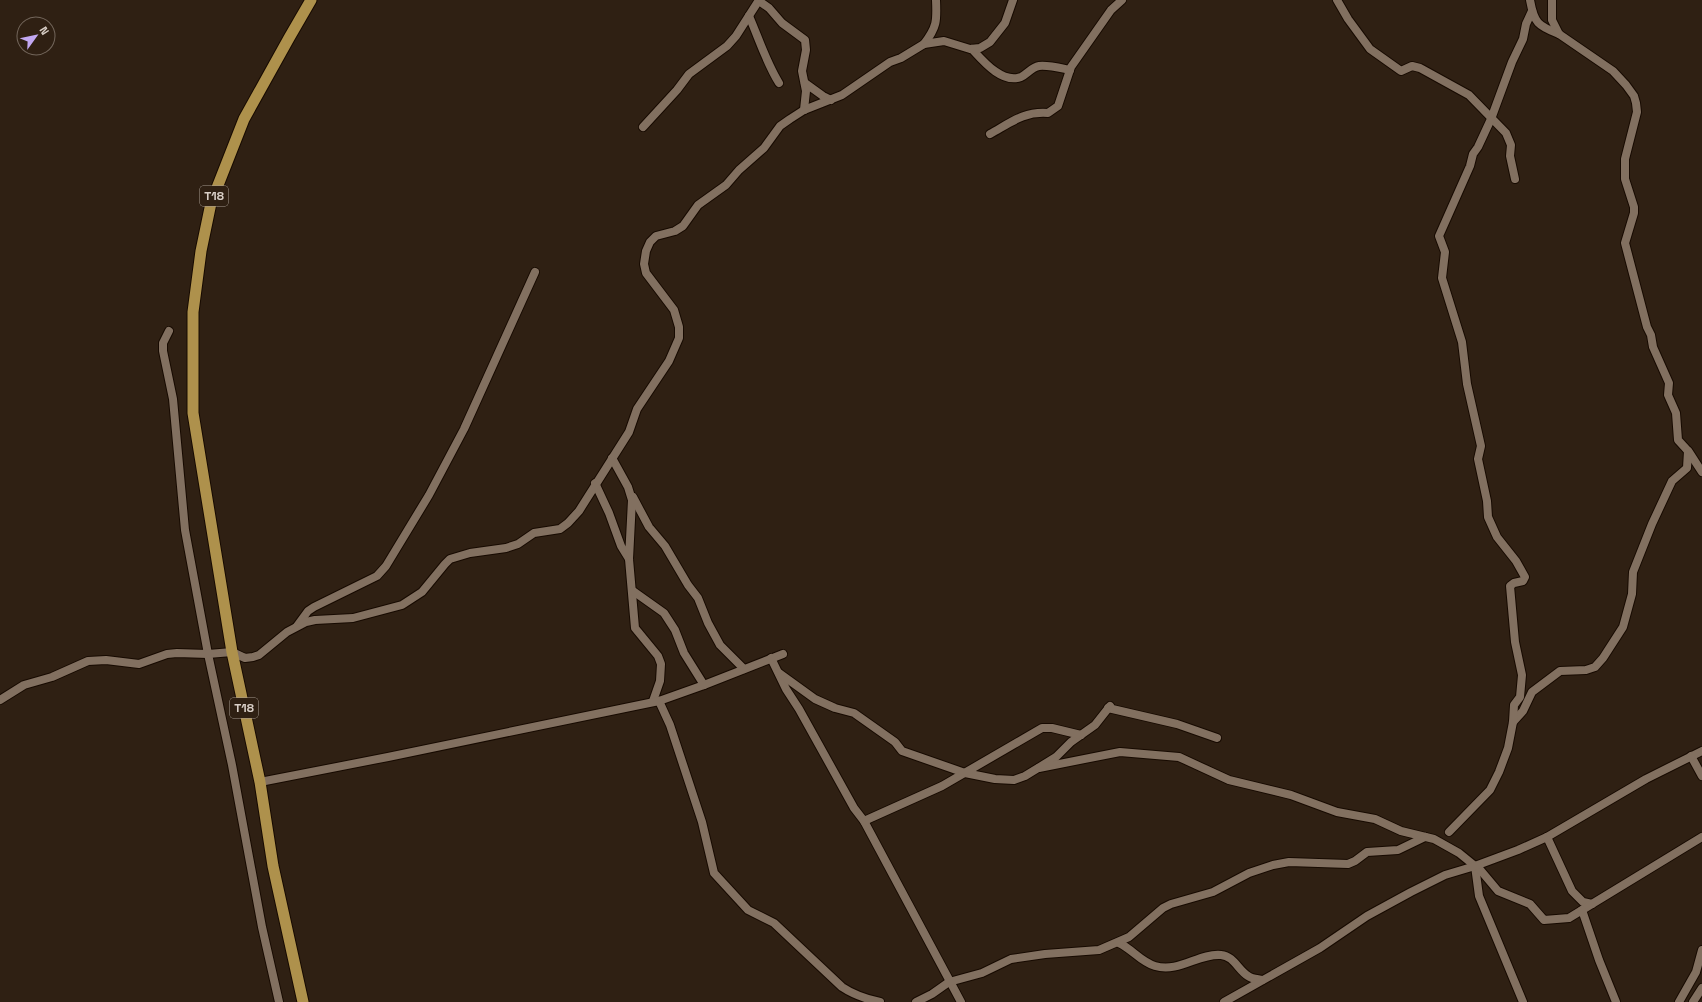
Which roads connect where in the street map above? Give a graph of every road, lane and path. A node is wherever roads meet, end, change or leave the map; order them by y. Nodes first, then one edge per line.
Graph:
1 (311, 0) edge
2 (936, 0) edge
3 (1013, 0) edge
4 (1122, 0) edge
5 (1337, 0) edge
6 (1530, 0) edge
7 (1552, 0) edge
8 (759, 1) edge
9 (1532, 11) junction
10 (749, 16) junction
11 (1559, 34) junction
12 (924, 44) junction
13 (972, 49) junction
14 (1070, 70) junction
15 (779, 83) dead end
16 (805, 83) junction
17 (831, 100) junction
18 (804, 110) junction
19 (1491, 119) junction
20 (643, 127) dead end
21 (990, 134) dead end
22 (1515, 179) dead end
23 (535, 272) dead end
24 (169, 331) dead end
25 (1688, 450) junction
26 (612, 458) junction
27 (1702, 472) edge
28 (595, 483) junction
29 (631, 493) junction
30 (630, 559) junction
31 (633, 591) junction
32 (295, 628) junction
33 (232, 652) junction
34 (208, 654) junction
35 (783, 654) dead end
36 (772, 658) junction
37 (744, 669) junction
38 (778, 673) junction
39 (704, 685) junction
40 (0, 700) edge
41 (656, 701) junction
42 (1513, 722) junction
43 (1081, 735) junction
44 (1217, 738) dead end
45 (1702, 750) edge
46 (1690, 756) junction
47 (1039, 768) junction
48 (965, 773) junction
49 (1702, 776) edge
50 (260, 782) junction
51 (864, 821) junction
52 (1449, 832) dead end
53 (1426, 837) junction
54 (1547, 837) junction
55 (1702, 837) edge
56 (1476, 866) junction
57 (1592, 904) junction
58 (1582, 910) junction
59 (1119, 943) junction
60 (1702, 950) edge
61 (1262, 980) junction
62 (949, 982) junction
63 (1702, 988) edge
64 (279, 1002) edge
65 (304, 1002) edge
66 (880, 1002) edge
67 (916, 1002) edge
68 (961, 1002) edge
69 (1224, 1002) edge
70 (1523, 1002) edge
71 (1616, 1002) edge
72 (1679, 1002) edge
73 (1693, 1002) edge

1 - 33 highway, T18
2 - 12 street
3 - 13 street
4 - 14 street
5 - 19 street
6 - 9 street
7 - 11 street
8 - 10 street
8 - 16 street
9 - 11 street
9 - 19 street
10 - 15 street
10 - 20 street
11 - 25 street
12 - 13 street
12 - 17 street
13 - 14 street
14 - 21 street
16 - 17 street
16 - 18 street
17 - 18 street
18 - 26 street
19 - 22 street
19 - 42 street
23 - 32 street
24 - 34 street
25 - 27 street
25 - 42 street
26 - 28 street
26 - 29 street
28 - 30 street
28 - 32 street
29 - 30 street
29 - 37 street
30 - 31 street
31 - 39 street
31 - 41 street
32 - 33 street
33 - 34 street
33 - 50 highway, T18
34 - 40 street
34 - 64 street
35 - 36 street
36 - 37 street
36 - 38 street
37 - 39 street
38 - 48 street
38 - 51 street
39 - 41 street
41 - 50 street
41 - 66 street
42 - 52 street
43 - 44 street
43 - 47 street
43 - 48 street
45 - 46 street
46 - 49 street
46 - 54 street
47 - 48 street
47 - 53 street
48 - 51 street
50 - 65 highway, T18
51 - 62 street
53 - 56 street
53 - 59 street
54 - 56 street
54 - 57 street
55 - 57 street
56 - 58 street
56 - 61 street
56 - 70 street
57 - 58 street
58 - 71 street
59 - 61 street
59 - 62 street
60 - 72 street
61 - 69 street
62 - 67 street
62 - 68 street
63 - 73 street

